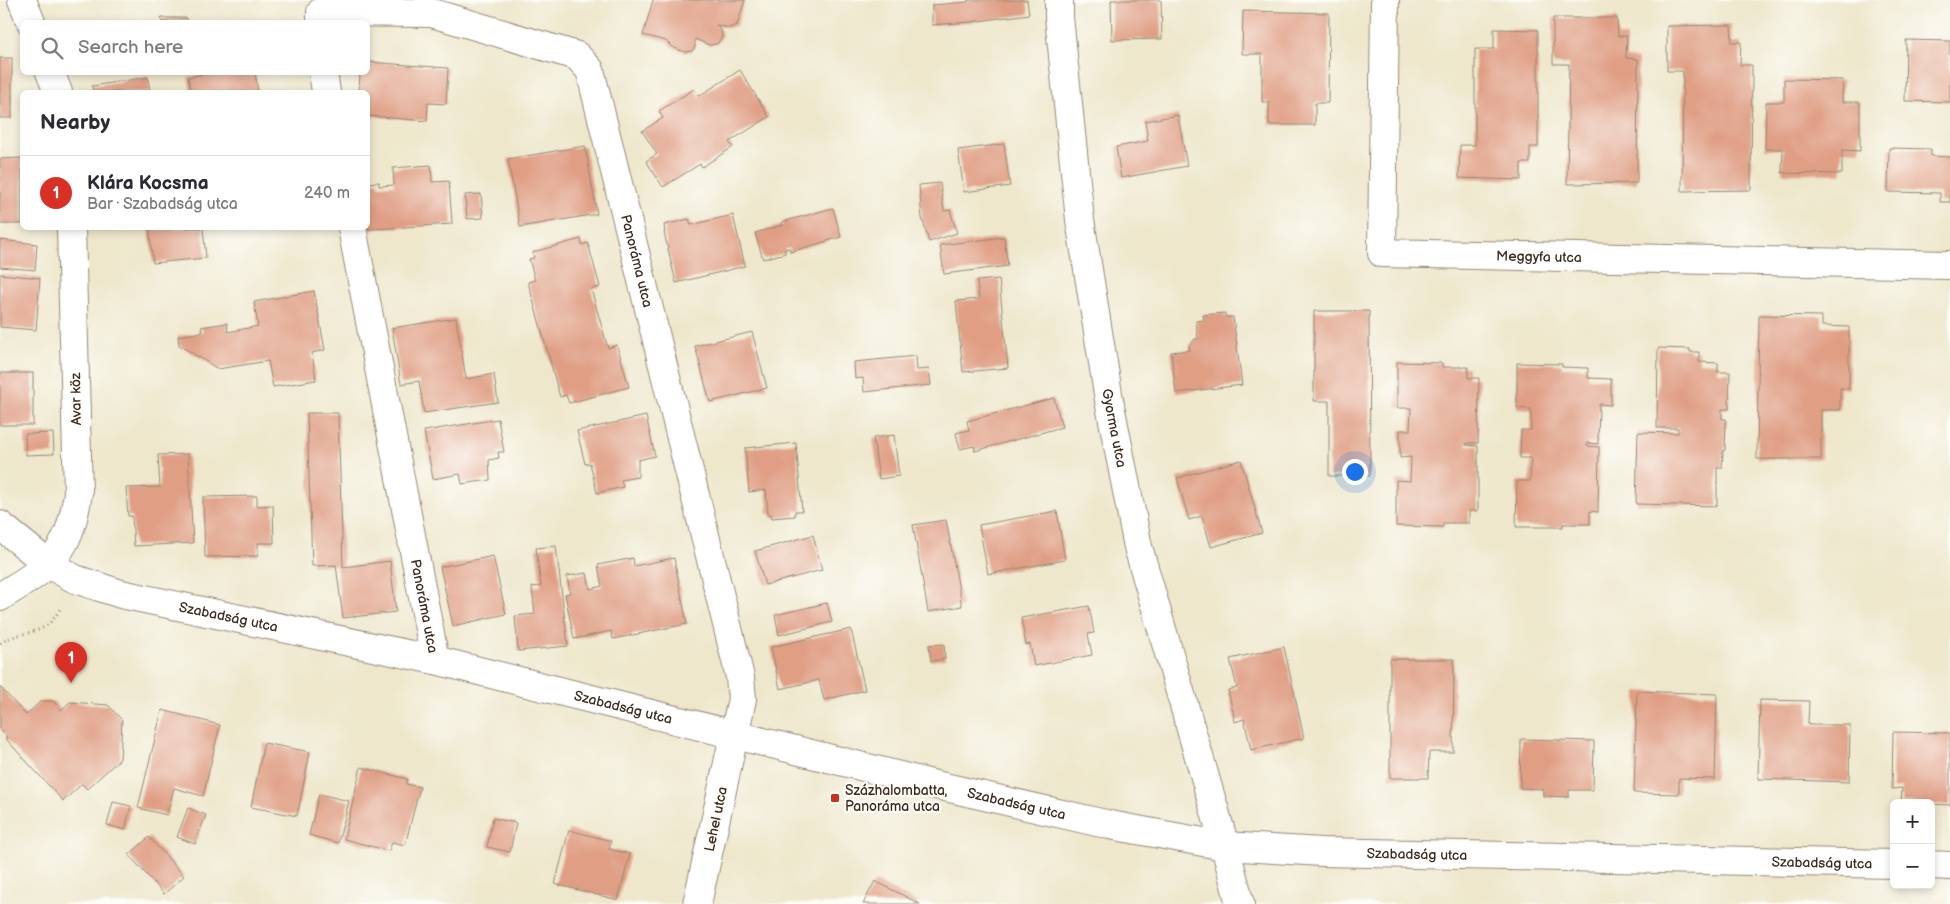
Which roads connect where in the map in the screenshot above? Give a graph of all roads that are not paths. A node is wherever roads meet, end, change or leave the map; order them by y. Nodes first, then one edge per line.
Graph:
1 (22, 0) edge
2 (1058, 0) edge
3 (1385, 0) edge
4 (30, 20) edge
5 (322, 20) edge
6 (51, 75) edge
7 (323, 75) edge
8 (57, 90) edge
9 (326, 90) edge
10 (71, 230) edge
11 (352, 230) edge
12 (1950, 265) edge
13 (0, 525) edge
14 (48, 564) junction
15 (0, 597) edge
16 (435, 660) junction
17 (735, 735) junction
18 (1226, 846) junction
19 (1890, 864) edge
20 (1935, 865) edge
21 (1950, 866) edge
22 (697, 904) edge
23 (1240, 904) edge

1 - 4 street
2 - 18 street, Gyorma utca
3 - 12 street, Meggyfa utca
5 - 17 street, Panoráma utca
6 - 8 street
7 - 9 street
10 - 14 street, Avar köz
11 - 16 street, Panoráma utca
13 - 14 street, Szabadság utca
14 - 15 street, Avar köz
14 - 16 street, Szabadság utca
16 - 17 street, Szabadság utca
17 - 18 street, Szabadság utca
17 - 22 street, Lehel utca
18 - 19 street, Szabadság utca
18 - 23 street, Gyorma utca
20 - 21 street

